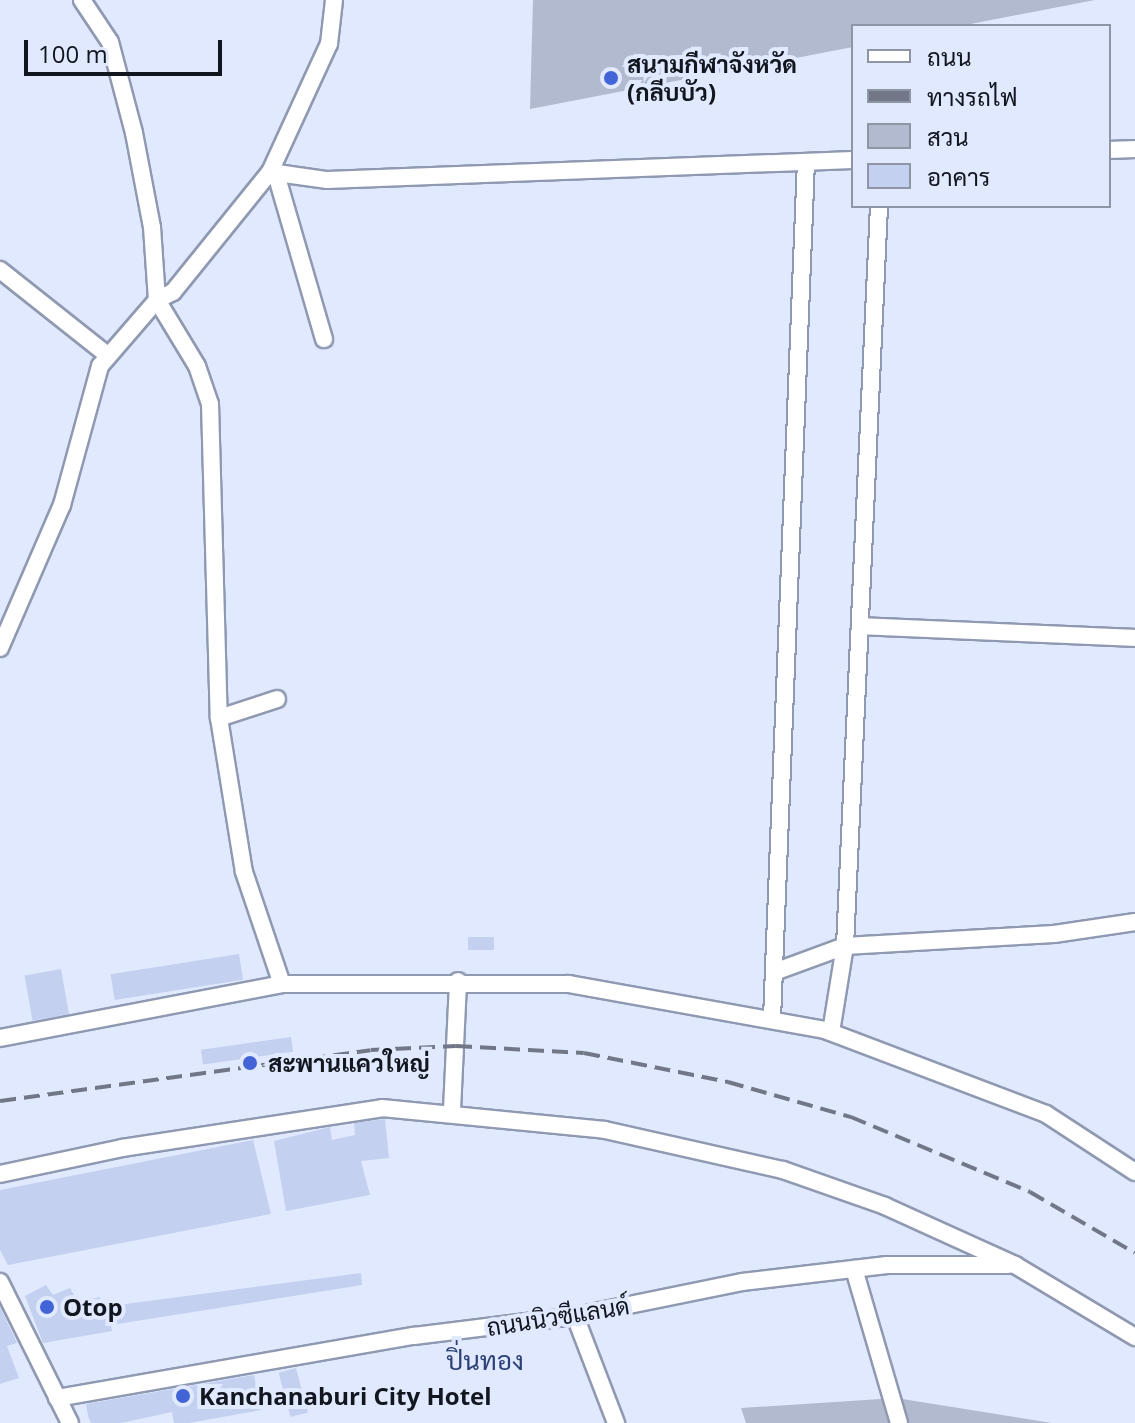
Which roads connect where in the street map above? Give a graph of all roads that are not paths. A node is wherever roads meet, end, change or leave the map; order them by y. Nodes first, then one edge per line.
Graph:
1 (82, 0) edge
2 (334, 0) edge
3 (1135, 149) edge
4 (1111, 150) edge
5 (851, 160) edge
6 (806, 162) junction
7 (273, 173) junction
8 (879, 208) edge
9 (0, 270) edge
10 (157, 300) junction
11 (324, 339) dead end
12 (106, 354) junction
13 (860, 626) junction
14 (1135, 638) edge
15 (0, 648) edge
16 (277, 699) dead end
17 (219, 718) junction
18 (1135, 922) edge
19 (845, 946) junction
20 (777, 971) junction
21 (458, 981) junction
22 (282, 984) junction
23 (772, 1019) junction
24 (831, 1032) junction
25 (0, 1038) edge
26 (452, 1110) junction
27 (1135, 1172) edge
28 (0, 1174) edge
29 (1015, 1265) junction
30 (854, 1269) junction
31 (0, 1282) edge
32 (575, 1316) junction
33 (1135, 1337) edge
34 (57, 1398) junction
35 (70, 1423) edge
36 (616, 1423) edge
37 (899, 1423) edge

1 - 10 street
2 - 7 street
3 - 4 street
5 - 6 street
6 - 7 street
6 - 20 street
7 - 10 street
7 - 11 street
8 - 13 street
9 - 12 street
10 - 12 street
10 - 17 street
12 - 15 street
13 - 14 street
13 - 19 street
16 - 17 street
17 - 22 street
18 - 19 street
19 - 20 street
19 - 24 street
20 - 23 street
21 - 22 street
21 - 23 street
21 - 26 street
22 - 25 street
23 - 24 street
24 - 27 street
26 - 28 street
26 - 29 street
29 - 30 street, ถนนนิวซีแลนด์
29 - 33 street
30 - 32 street, ถนนนิวซีแลนด์
30 - 37 street
31 - 34 street
32 - 34 street, ถนนนิวซีแลนด์
32 - 36 street
34 - 35 street

